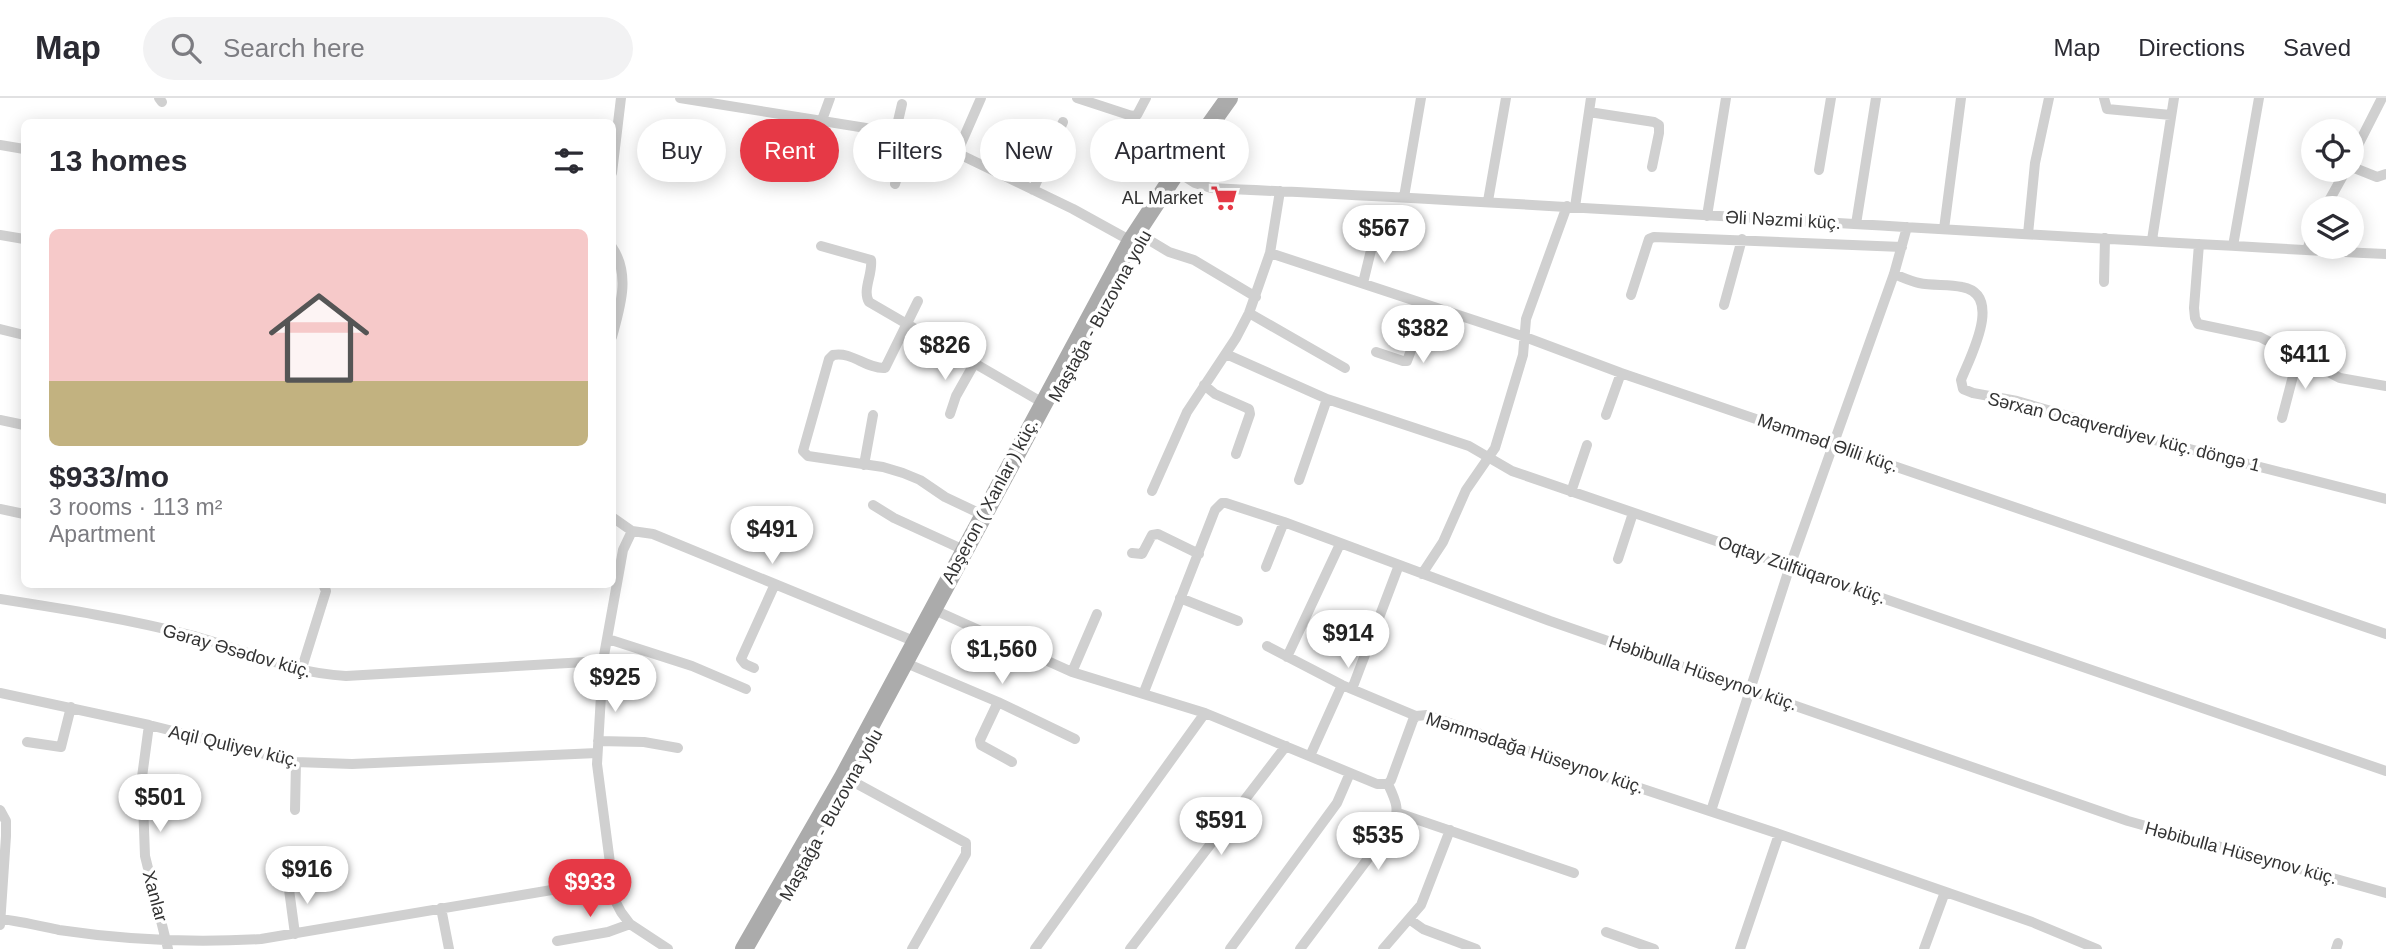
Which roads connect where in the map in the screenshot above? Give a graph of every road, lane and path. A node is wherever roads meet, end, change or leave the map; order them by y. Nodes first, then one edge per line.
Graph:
1 (621, 98) edge
2 (681, 98) edge
3 (830, 98) edge
4 (981, 98) edge
5 (1077, 98) edge
6 (1146, 98) edge
7 (1230, 98) edge
8 (1240, 98) edge
9 (1421, 98) edge
10 (1506, 98) edge
11 (1591, 98) edge
12 (1726, 98) edge
13 (1831, 98) edge
14 (1876, 98) edge
15 (1961, 98) edge
16 (2049, 98) edge
17 (2104, 98) edge
18 (2174, 98) edge
19 (2259, 98) edge
20 (2382, 98) edge
21 (902, 104) dead end
22 (1589, 111) junction
23 (2171, 115) junction
24 (816, 119) edge
25 (822, 119) edge
26 (898, 119) edge
27 (1216, 119) edge
28 (1223, 119) edge
29 (966, 132) edge
30 (2364, 133) edge
31 (616, 140) edge
32 (0, 145) edge
33 (21, 148) edge
34 (966, 157) edge
35 (1652, 167) dead end
36 (1819, 170) dead end
37 (2364, 172) edge
38 (2386, 174) edge
39 (1037, 182) edge
40 (1174, 182) edge
41 (1194, 182) edge
42 (1033, 190) junction
43 (1280, 191) junction
44 (1404, 197) junction
45 (1488, 201) junction
46 (1571, 207) junction
47 (1707, 216) junction
48 (1856, 224) junction
49 (1907, 227) junction
50 (1944, 229) junction
51 (2028, 234) junction
52 (0, 235) edge
53 (21, 238) edge
54 (1374, 238) dead end
55 (2105, 238) junction
56 (1137, 239) junction
57 (1742, 239) junction
58 (2151, 240) junction
59 (2199, 244) junction
60 (821, 246) dead end
61 (2233, 246) junction
62 (1902, 247) junction
63 (2301, 250) edge
64 (1270, 253) junction
65 (2364, 253) edge
66 (2386, 254) edge
67 (616, 255) edge
68 (1894, 274) junction
69 (2104, 282) dead end
70 (1363, 284) junction
71 (1631, 295) dead end
72 (1256, 297) junction
73 (918, 301) dead end
74 (1428, 305) junction
75 (1724, 305) dead end
76 (1249, 313) junction
77 (616, 321) edge
78 (906, 325) junction
79 (0, 329) edge
80 (21, 334) edge
81 (1525, 337) junction
82 (1376, 352) dead end
83 (1226, 354) junction
84 (2298, 357) junction
85 (974, 364) junction
86 (1345, 368) dead end
87 (1621, 373) junction
88 (1204, 385) junction
89 (2386, 386) edge
90 (1326, 400) junction
91 (1043, 403) junction
92 (950, 414) dead end
93 (873, 415) dead end
94 (1606, 415) dead end
95 (2282, 418) dead end
96 (0, 420) edge
97 (21, 424) edge
98 (1833, 444) junction
99 (1587, 445) dead end
100 (1236, 454) dead end
101 (1490, 457) junction
102 (864, 465) junction
103 (1299, 480) dead end
104 (1152, 491) dead end
105 (1571, 492) junction
106 (2386, 499) edge
107 (873, 505) dead end
108 (0, 509) edge
109 (21, 513) edge
110 (1633, 513) junction
111 (983, 514) junction
112 (616, 520) edge
113 (1284, 522) junction
114 (632, 531) junction
115 (1340, 544) junction
116 (964, 550) junction
117 (1132, 552) dead end
118 (1199, 554) junction
119 (1618, 559) dead end
120 (1399, 565) junction
121 (1790, 566) junction
122 (1266, 567) dead end
123 (1422, 573) junction
124 (775, 584) junction
125 (325, 588) edge
126 (1180, 598) junction
127 (0, 599) edge
128 (941, 613) junction
129 (1097, 614) dead end
130 (1238, 621) dead end
131 (2386, 634) edge
132 (608, 639) junction
133 (916, 642) junction
134 (1267, 646) dead end
135 (1287, 657) junction
136 (603, 660) junction
137 (913, 666) junction
138 (754, 668) dead end
139 (301, 671) junction
140 (1072, 671) junction
141 (1347, 687) junction
142 (746, 689) dead end
143 (1750, 689) junction
144 (1144, 692) junction
145 (0, 693) edge
146 (998, 702) junction
147 (71, 707) junction
148 (1205, 713) junction
149 (1416, 716) junction
150 (149, 725) junction
151 (1075, 739) dead end
152 (597, 741) junction
153 (27, 742) dead end
154 (1286, 746) junction
155 (678, 748) dead end
156 (597, 753) junction
157 (1310, 756) junction
158 (296, 762) junction
159 (1012, 762) dead end
160 (2386, 771) edge
161 (1350, 773) junction
162 (852, 781) junction
163 (1388, 784) junction
164 (0, 810) edge
165 (295, 810) dead end
166 (1711, 811) junction
167 (1398, 813) junction
168 (1450, 830) junction
169 (1779, 834) junction
170 (1574, 873) dead end
171 (288, 883) dead end
172 (608, 887) junction
173 (1945, 892) junction
174 (2386, 893) edge
175 (441, 908) junction
176 (0, 919) edge
177 (1409, 919) junction
178 (630, 924) junction
179 (0, 925) edge
180 (1606, 932) dead end
181 (295, 934) junction
182 (557, 941) dead end
183 (2069, 944) edge
184 (167, 945) edge
185 (449, 949) edge
186 (668, 949) edge
187 (744, 949) edge
188 (754, 949) edge
189 (912, 949) edge
190 (1035, 949) edge
191 (1130, 949) edge
192 (1230, 949) edge
193 (1300, 949) edge
194 (1383, 949) edge
195 (1476, 949) edge
196 (1654, 949) edge
197 (1740, 949) edge
198 (1924, 949) edge
199 (2097, 949) edge

1 - 31 street
2 - 24 street
3 - 25 street
4 - 29 street
5 - 6 street
7 - 27 main road
8 - 28 main road, Maştağa - Buzovna yolu
9 - 44 street
10 - 45 street
11 - 22 street
12 - 47 street
13 - 36 street
14 - 48 street
15 - 50 street
16 - 51 street
17 - 23 street
18 - 23 street
19 - 61 street
20 - 30 street
21 - 26 street
22 - 35 street
22 - 46 street
23 - 58 street
32 - 33 street
34 - 42 street
37 - 38 street
39 - 42 street
40 - 56 main road, Maştağa - Buzovna yolu
41 - 43 street, Əli Nəzmi küç.
42 - 56 street
43 - 44 street, Əli Nəzmi küç.
43 - 64 street
44 - 45 street, Əli Nəzmi küç.
45 - 46 street, Əli Nəzmi küç.
46 - 47 street, Əli Nəzmi küç.
46 - 81 street
47 - 48 street, Əli Nəzmi küç.
48 - 49 street, Əli Nəzmi küç.
49 - 50 street, Əli Nəzmi küç.
49 - 62 street
50 - 51 street, Əli Nəzmi küç.
51 - 55 street, Əli Nəzmi küç.
52 - 53 street
54 - 70 street
55 - 58 street, Əli Nəzmi küç.
55 - 69 street
56 - 72 street
56 - 91 main road, Abşeron ( Xanlar ) küç.
56 - 128 main road, Maştağa - Buzovna yolu
57 - 62 street
57 - 71 street
57 - 75 street
58 - 59 street, Əli Nəzmi küç.
59 - 61 street, Əli Nəzmi küç.
59 - 84 street
60 - 78 street
61 - 63 street, Əli Nəzmi küç.
62 - 68 street
64 - 70 street, Məmməd Əlili küç.
64 - 72 street
65 - 66 street, Əli Nəzmi küç.
67 - 77 street
68 - 98 street
68 - 106 street, Sərxan Ocaqverdiyev küç. döngə 1
70 - 74 street, Məmməd Əlili küç.
72 - 76 street
73 - 78 street
74 - 81 street, Məmməd Əlili küç.
74 - 82 street
76 - 83 street
76 - 86 street
78 - 85 street
78 - 102 street
79 - 80 street
81 - 87 street, Məmməd Əlili küç.
81 - 101 street
83 - 88 street
83 - 90 street, Oqtay Zülfüqarov küç.
84 - 89 street
84 - 95 street
85 - 91 street
85 - 92 street
87 - 94 street
87 - 98 street, Məmməd Əlili küç.
88 - 100 street
88 - 104 street
90 - 101 street, Oqtay Zülfüqarov küç.
90 - 103 street
91 - 111 main road, Abşeron ( Xanlar ) küç.
93 - 102 street
96 - 97 street
98 - 121 street
98 - 131 street, Məmməd Əlili küç.
99 - 105 street
101 - 105 street, Oqtay Zülfüqarov küç.
101 - 123 street
102 - 111 street
105 - 110 street, Oqtay Zülfüqarov küç.
107 - 116 street
108 - 109 street
110 - 119 street
110 - 121 street, Oqtay Zülfüqarov küç.
111 - 116 main road, Abşeron ( Xanlar ) küç.
112 - 114 street
113 - 115 street, Həbibulla Hüseynov küç.
113 - 118 street, Həbibulla Hüseynov küç.
113 - 122 street
114 - 124 street
114 - 132 street
115 - 120 street, Həbibulla Hüseynov küç.
115 - 135 street
116 - 133 main road, Abşeron ( Xanlar ) küç.
117 - 118 street
118 - 126 street, Həbibulla Hüseynov küç.
120 - 123 street, Həbibulla Hüseynov küç.
120 - 141 street
121 - 143 street
121 - 160 street, Oqtay Zülfüqarov küç.
123 - 143 street, Həbibulla Hüseynov küç.
124 - 133 street
124 - 138 street
125 - 139 street
126 - 130 street
126 - 144 street, Həbibulla Hüseynov küç.
127 - 139 street, Gəray Əsədov küç.
128 - 137 main road, Maştağa - Buzovna yolu
128 - 140 street
129 - 140 street
132 - 136 street
132 - 142 street
133 - 187 main road, Abşeron ( Xanlar ) küç.
134 - 135 street
135 - 141 street
136 - 139 street, Gəray Əsədov küç.
136 - 152 street
137 - 146 street
137 - 162 main road, Maştağa - Buzovna yolu
140 - 144 street
141 - 149 street
141 - 157 street
143 - 166 street
143 - 174 street, Həbibulla Hüseynov küç.
144 - 148 street
145 - 147 street, Aqil Quliyev küç.
146 - 151 street
146 - 159 street
147 - 150 street, Aqil Quliyev küç.
147 - 153 street
148 - 154 street
148 - 190 street
149 - 163 street, Məmmədağa Hüseynov küç.
149 - 166 street, Məmmədağa Hüseynov küç.
150 - 158 street, Aqil Quliyev küç.
150 - 184 street, Xanlar
152 - 155 street
152 - 156 street
154 - 157 street
154 - 191 street
156 - 158 street, Aqil Quliyev küç.
156 - 172 street
157 - 161 street
158 - 165 street
161 - 163 street
161 - 192 street
162 - 188 main road, Maştağa - Buzovna yolu
162 - 189 street
163 - 167 street
164 - 176 street
166 - 169 street, Məmmədağa Hüseynov küç.
167 - 168 street
167 - 193 street
168 - 170 street
168 - 177 street
169 - 173 street, Məmmədağa Hüseynov küç.
169 - 197 street
171 - 181 street
172 - 175 street
172 - 178 street
173 - 183 street, Məmmədağa Hüseynov küç.
173 - 198 street
175 - 181 street
175 - 185 street
176 - 179 street
176 - 184 street
177 - 194 street
177 - 195 street
178 - 182 street
178 - 186 street
180 - 196 street
181 - 184 street
183 - 199 street, Məmmədağa Hüseynov küç.

